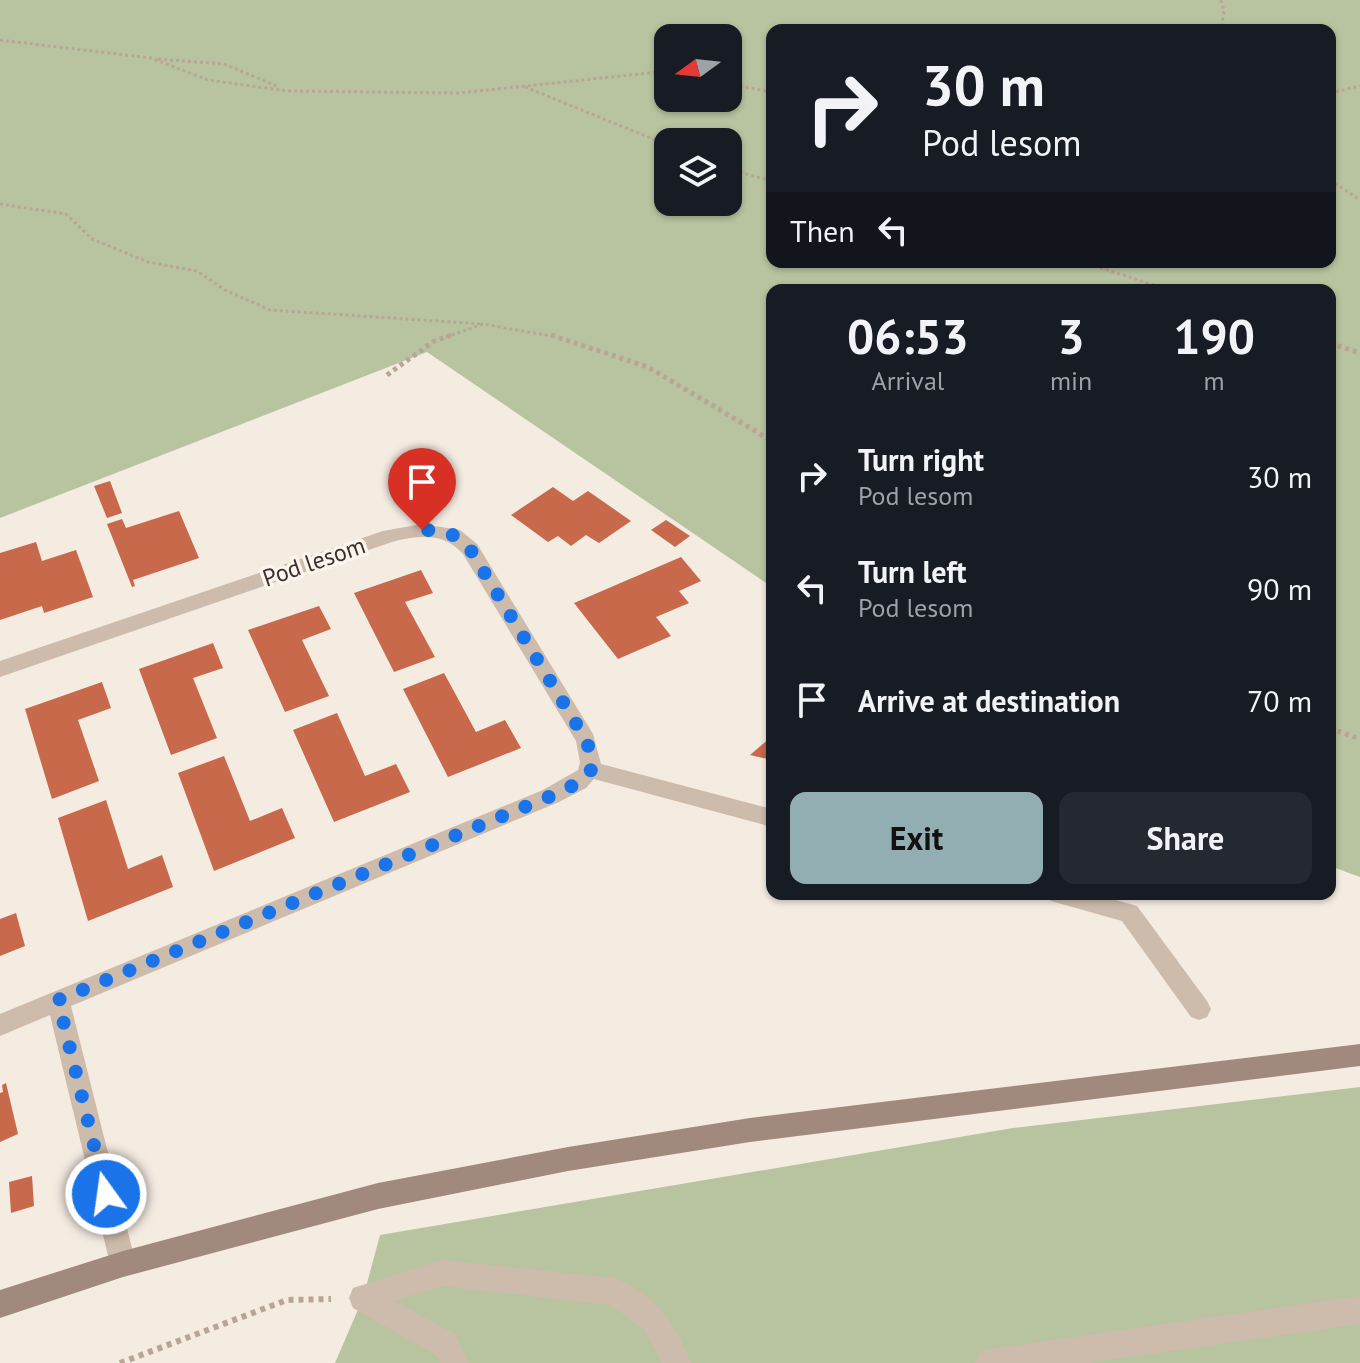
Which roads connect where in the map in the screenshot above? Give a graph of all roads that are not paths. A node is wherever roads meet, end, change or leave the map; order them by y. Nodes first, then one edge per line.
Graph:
1 (0, 669) edge
2 (591, 770) junction
3 (766, 816) edge
4 (1081, 900) edge
5 (58, 1000) junction
6 (1199, 1009) dead end
7 (0, 1025) edge
8 (1360, 1055) edge
9 (123, 1264) junction
10 (0, 1304) edge
11 (1360, 1310) edge
12 (454, 1363) edge
13 (677, 1363) edge
14 (989, 1363) edge

1 - 2 street, Pod lesom
2 - 3 street
2 - 5 street
4 - 6 street
5 - 7 street
5 - 9 street
8 - 9 street
9 - 10 street
11 - 14 street
12 - 13 street

